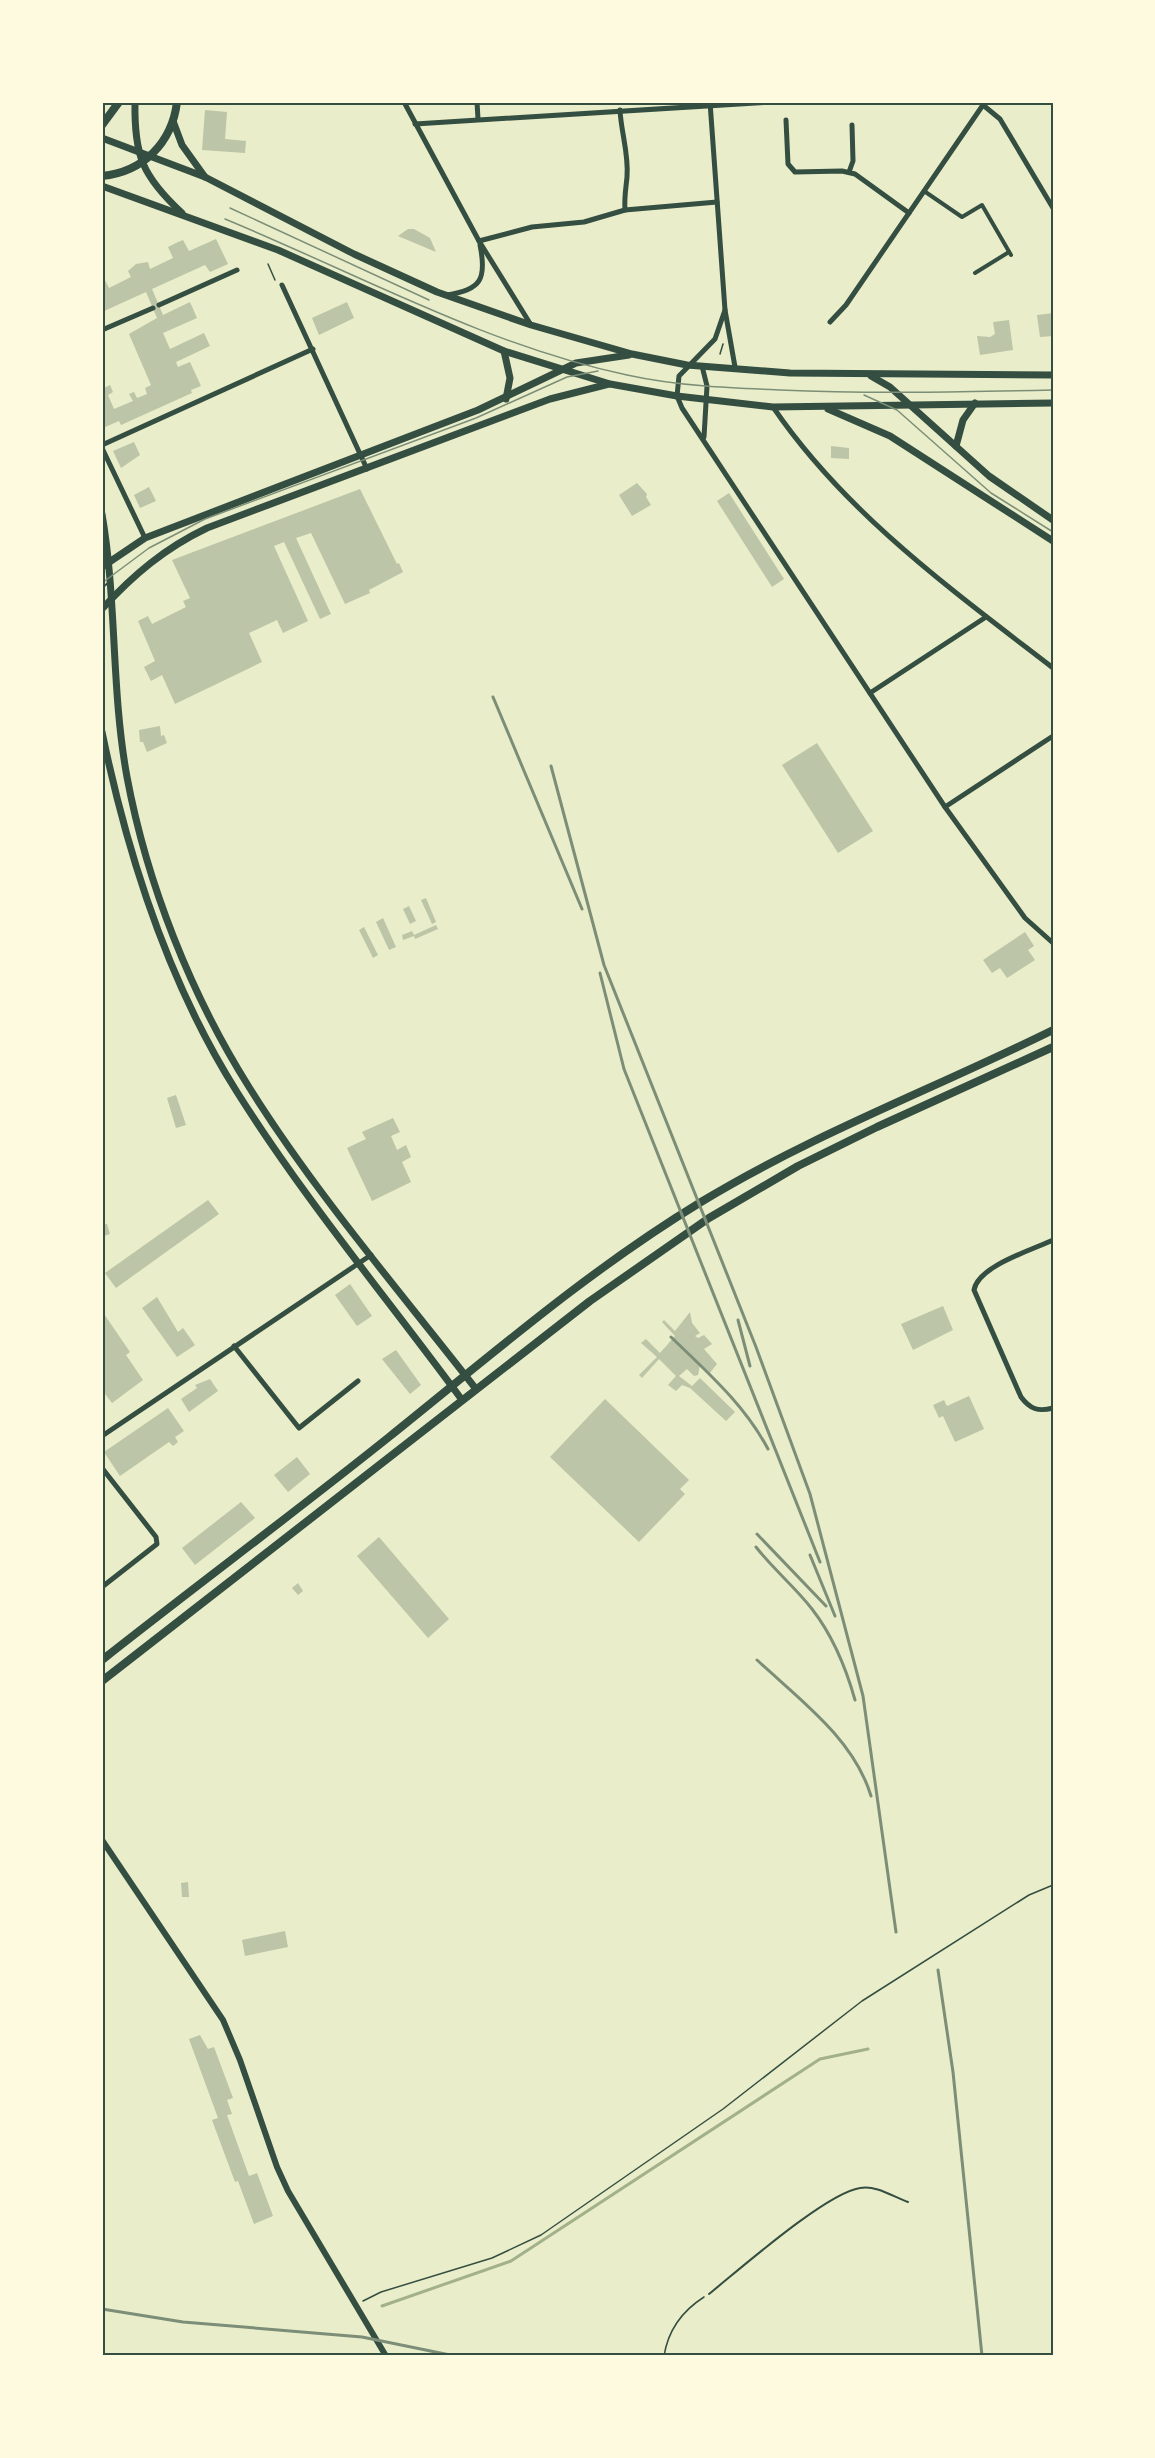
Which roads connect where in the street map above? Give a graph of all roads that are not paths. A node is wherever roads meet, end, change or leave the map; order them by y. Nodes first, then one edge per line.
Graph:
1 (119, 102) edge
2 (135, 102) edge
3 (177, 102) edge
4 (404, 102) edge
5 (477, 102) edge
6 (593, 102) edge
7 (770, 102) edge
8 (710, 104) edge
9 (984, 104) edge
10 (620, 110) junction
11 (593, 112) junction
12 (478, 119) junction
13 (786, 120) dead end
14 (172, 121) junction
15 (415, 124) junction
16 (102, 125) edge
17 (852, 125) dead end
18 (177, 133) junction
19 (102, 138) edge
20 (163, 142) junction
21 (137, 150) junction
22 (152, 156) junction
23 (142, 164) junction
24 (849, 172) junction
25 (102, 176) edge
26 (205, 177) junction
27 (102, 186) edge
28 (924, 191) junction
29 (717, 202) junction
30 (1053, 208) edge
31 (625, 210) junction
32 (909, 213) junction
33 (185, 216) junction
34 (479, 240) junction
35 (237, 270) dead end
36 (975, 273) dead end
37 (282, 285) road end
38 (447, 295) junction
39 (725, 310) junction
40 (830, 322) dead end
41 (531, 325) junction
42 (102, 330) edge
43 (313, 349) junction
44 (504, 351) junction
45 (632, 354) junction
46 (687, 365) junction
47 (702, 366) junction
48 (735, 367) junction
49 (561, 370) junction
50 (869, 375) junction
51 (1053, 375) edge
52 (610, 384) junction
53 (677, 396) junction
54 (506, 399) junction
55 (706, 400) junction
56 (975, 403) junction
57 (1053, 403) edge
58 (910, 404) junction
59 (773, 407) junction
60 (825, 408) junction
61 (704, 439) junction
62 (956, 446) junction
63 (102, 447) edge
64 (362, 455) junction
65 (367, 469) junction
66 (102, 514) edge
67 (1053, 520) edge
68 (145, 538) junction
69 (1053, 541) edge
70 (109, 561) junction
71 (102, 567) edge
72 (111, 581) junction
73 (102, 588) edge
74 (112, 598) junction
75 (102, 609) edge
76 (987, 617) junction
77 (1053, 668) edge
78 (870, 693) junction
79 (102, 732) edge
80 (1053, 736) edge
81 (945, 807) junction
82 (1053, 943) edge
83 (1053, 1023) edge
84 (1049, 1032) edge
85 (1053, 1047) edge
86 (1053, 1240) edge
87 (371, 1255) junction
88 (358, 1263) junction
89 (234, 1346) junction
90 (465, 1375) junction
91 (358, 1381) dead end
92 (452, 1386) junction
93 (476, 1389) junction
94 (462, 1400) junction
95 (1053, 1408) edge
96 (102, 1436) edge
97 (102, 1468) edge
98 (102, 1587) edge
99 (102, 1660) edge
100 (102, 1681) edge
101 (102, 1840) edge
102 (908, 2202) dead end
103 (709, 2294) road end
104 (386, 2356) edge

1 - 16 main road
2 - 21 main road
3 - 14 main road
4 - 15 street
5 - 12 street
6 - 11 street
7 - 8 street
8 - 10 street
8 - 29 street
9 - 28 street
9 - 30 street
10 - 11 street
10 - 31 street
11 - 12 street
12 - 15 street
13 - 24 street
14 - 18 main road
14 - 20 main road
15 - 34 street
17 - 24 street
18 - 20 lane
18 - 26 main road
19 - 21 main road
20 - 22 main road
21 - 22 main road
21 - 23 main road
22 - 23 main road
22 - 26 main road
23 - 25 main road
23 - 33 main road
24 - 32 street
26 - 38 main road
27 - 33 main road
28 - 32 street
28 - 36 street
29 - 31 street
29 - 39 street
31 - 34 street
32 - 40 street
33 - 44 main road
34 - 38 street
34 - 41 street
35 - 42 street
37 - 43 street
38 - 41 main road
39 - 46 street
39 - 48 street
41 - 45 main road
43 - 63 street
43 - 64 street
44 - 49 main road
44 - 54 main road
45 - 46 main road
45 - 49 main road
46 - 47 main road
46 - 53 street
47 - 48 main road
47 - 55 street
48 - 50 main road
49 - 52 main road
49 - 54 main road
50 - 51 main road
50 - 58 main road
52 - 53 main road
52 - 65 main road
53 - 55 main road
53 - 61 street
54 - 64 main road
55 - 59 main road
55 - 61 street
56 - 57 main road
56 - 58 main road
56 - 62 main road
58 - 60 main road
58 - 62 main road
59 - 60 main road
59 - 76 street
60 - 69 main road
61 - 78 street
62 - 67 main road
63 - 68 street
64 - 65 street
64 - 68 main road
65 - 74 main road
66 - 70 main road
68 - 70 main road
70 - 71 main road
70 - 72 main road
72 - 73 lane
72 - 74 main road
74 - 75 main road
74 - 87 main road
76 - 77 street
76 - 78 street
78 - 81 street
79 - 88 main road
80 - 81 street
81 - 82 street
83 - 84 street
84 - 90 main road
85 - 93 main road
86 - 95 street
87 - 88 street
87 - 90 main road
88 - 89 street
88 - 92 main road
89 - 91 street
89 - 96 street
90 - 92 main road
90 - 93 main road
92 - 94 main road
92 - 99 main road
93 - 94 main road
94 - 100 main road
97 - 98 street
101 - 104 street
102 - 103 lane

